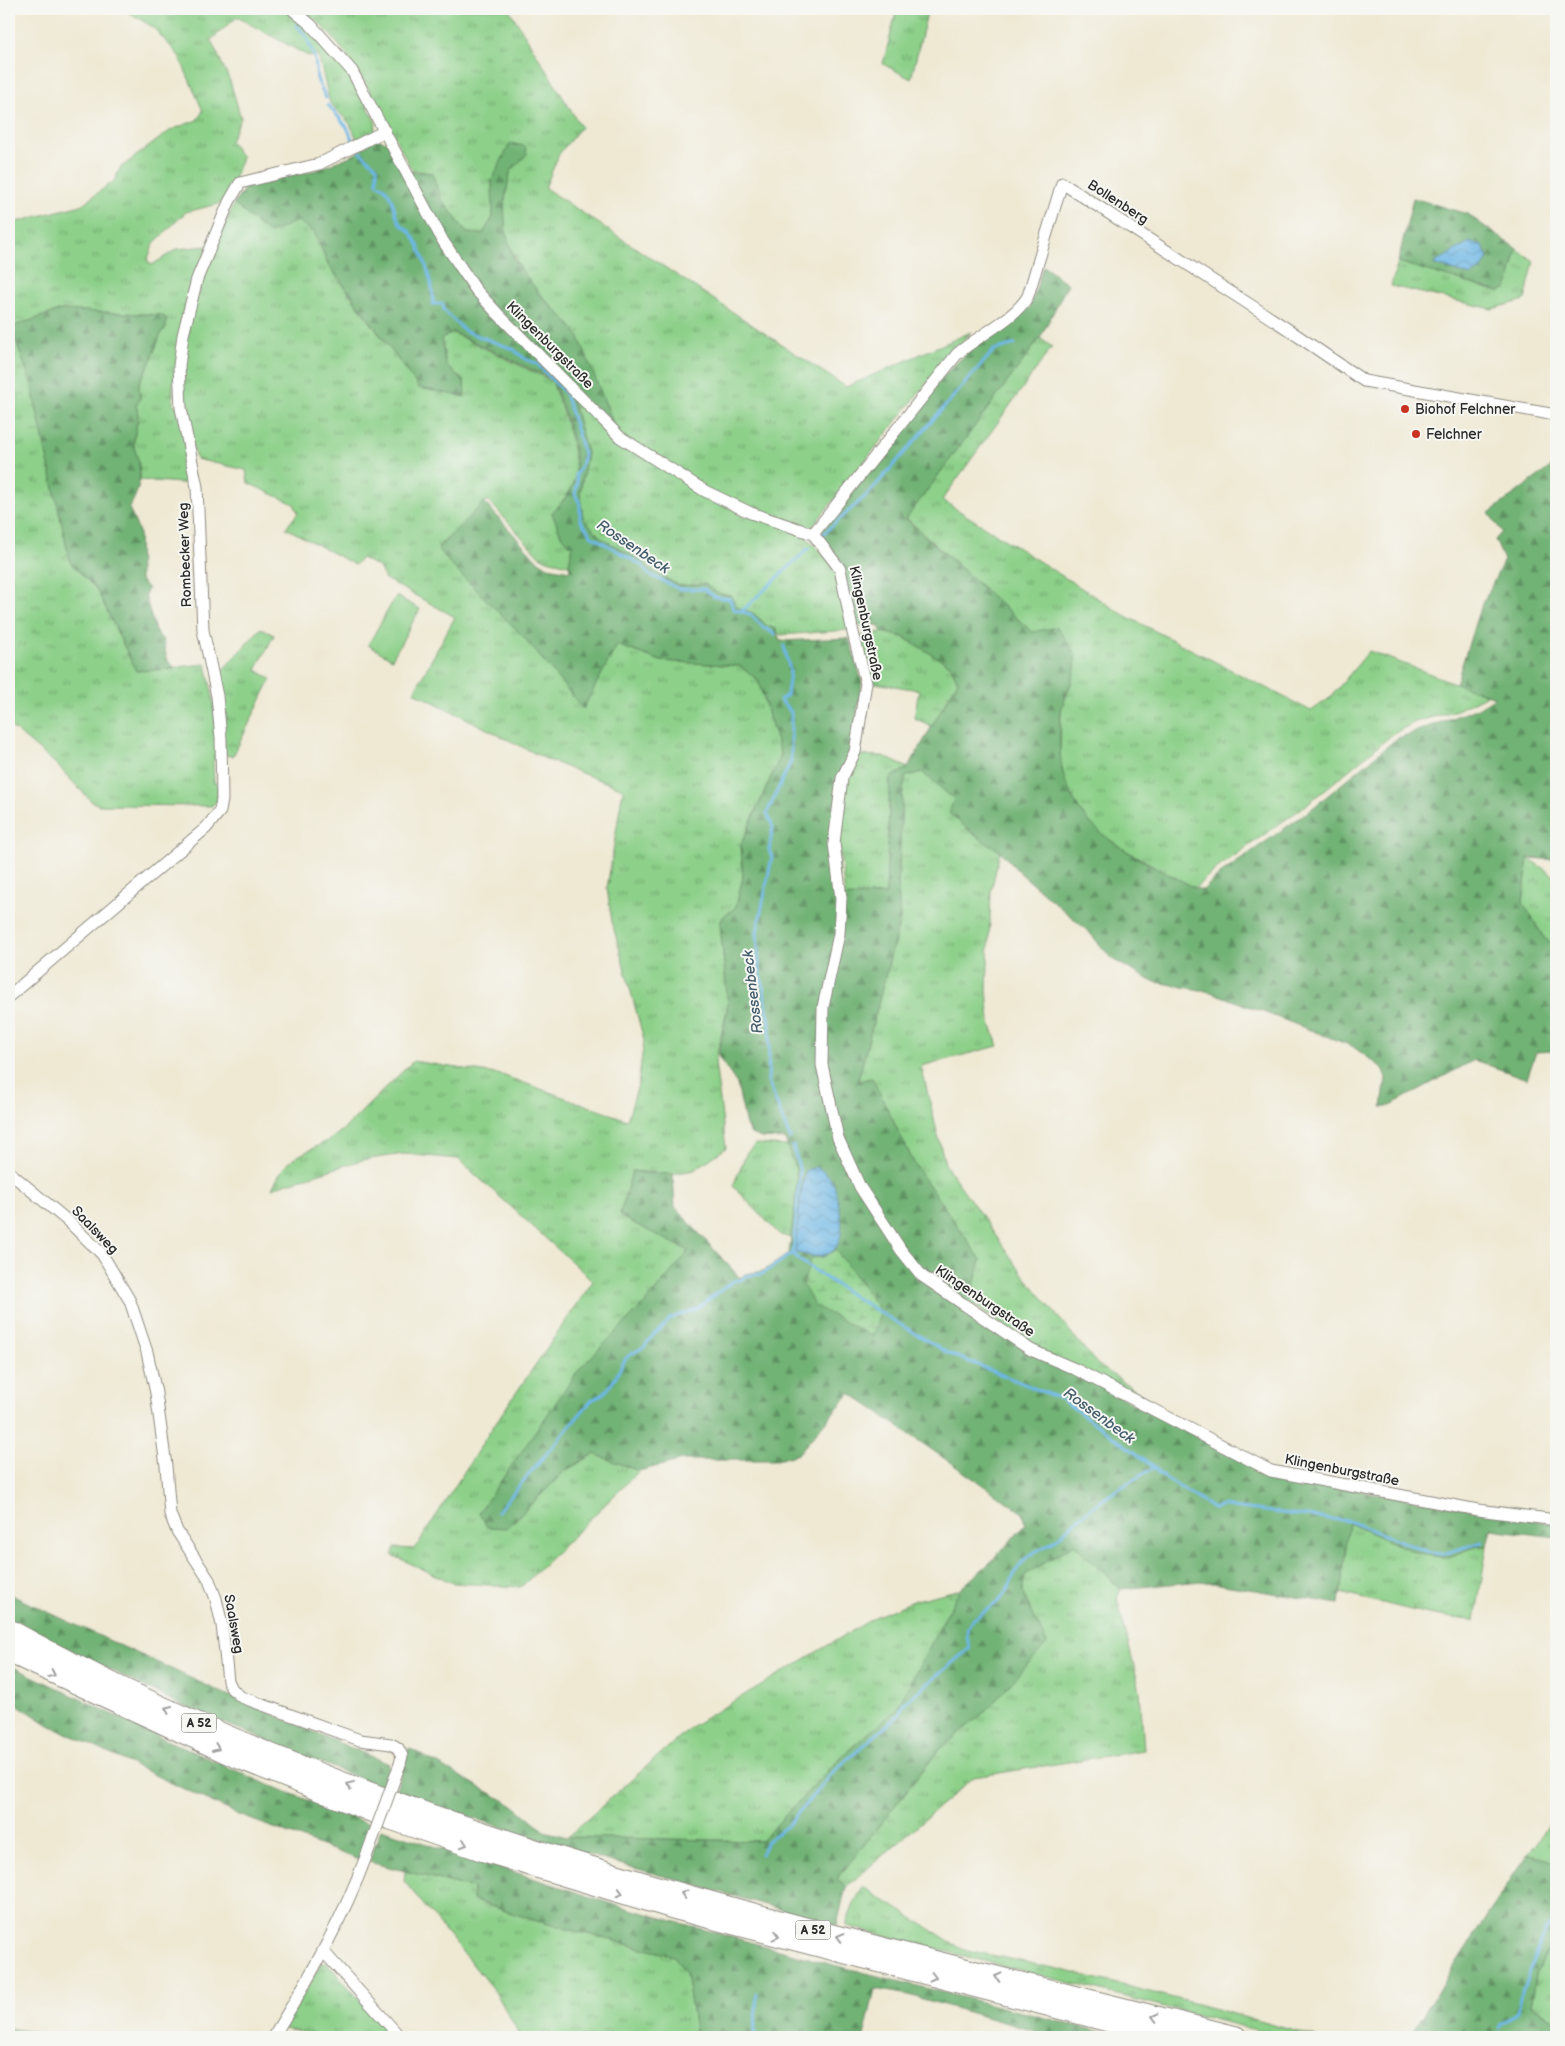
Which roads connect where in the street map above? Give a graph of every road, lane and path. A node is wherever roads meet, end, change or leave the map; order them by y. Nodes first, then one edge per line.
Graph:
1 (292, 9) edge
2 (385, 131) junction
3 (1556, 415) edge
4 (813, 534) junction
5 (9, 996) edge
6 (9, 1172) edge
7 (1556, 1520) edge
8 (9, 1630) edge
9 (9, 1652) edge
10 (322, 1953) junction
11 (273, 2037) edge
12 (400, 2037) edge
13 (1170, 2037) edge
14 (1236, 2037) edge

1 - 2 street, Klingenburgstraße
2 - 4 street, Klingenburgstraße
2 - 5 street, Rombecker Weg
3 - 4 street, Bollenberg
4 - 7 street, Klingenburgstraße
6 - 10 street, Saalsweg, bridge
14 -> 8 highway, A 52
9 -> 13 highway, A 52
10 - 11 street, Saalsweg
10 - 12 street

